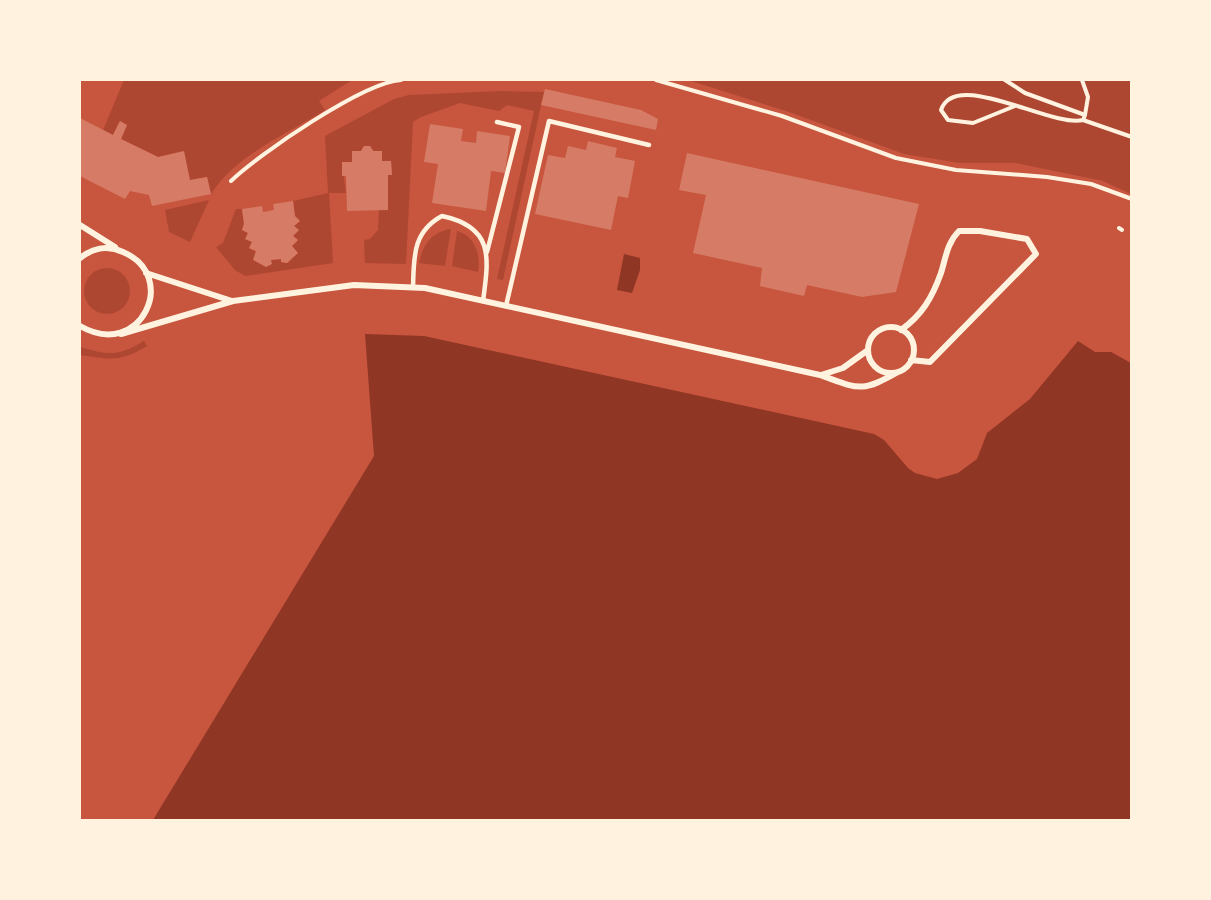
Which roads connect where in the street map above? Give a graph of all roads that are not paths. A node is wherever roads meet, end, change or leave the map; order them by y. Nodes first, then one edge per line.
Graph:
1 (497, 122) dead end
2 (649, 145) dead end
3 (80, 225) edge
4 (118, 249) junction
5 (487, 252) junction
6 (80, 258) edge
7 (147, 273) junction
8 (413, 288) junction
9 (233, 301) junction
10 (483, 301) junction
11 (506, 306) junction
12 (80, 326) edge
13 (901, 330) junction
14 (122, 334) junction
15 (868, 350) junction
16 (911, 360) junction
17 (898, 372) junction
18 (820, 375) junction

1 - 5 lane
2 - 11 lane
3 - 4 street
4 - 6 street
4 - 7 street
5 - 8 lane
5 - 10 lane
7 - 9 street
7 - 14 street
8 - 9 street
8 - 10 street
9 - 14 street
10 - 11 street
11 - 18 street
12 - 14 street
13 - 15 street
13 - 16 street
13 - 16 street
15 - 17 street
15 - 18 street
16 - 17 street
17 - 18 street

